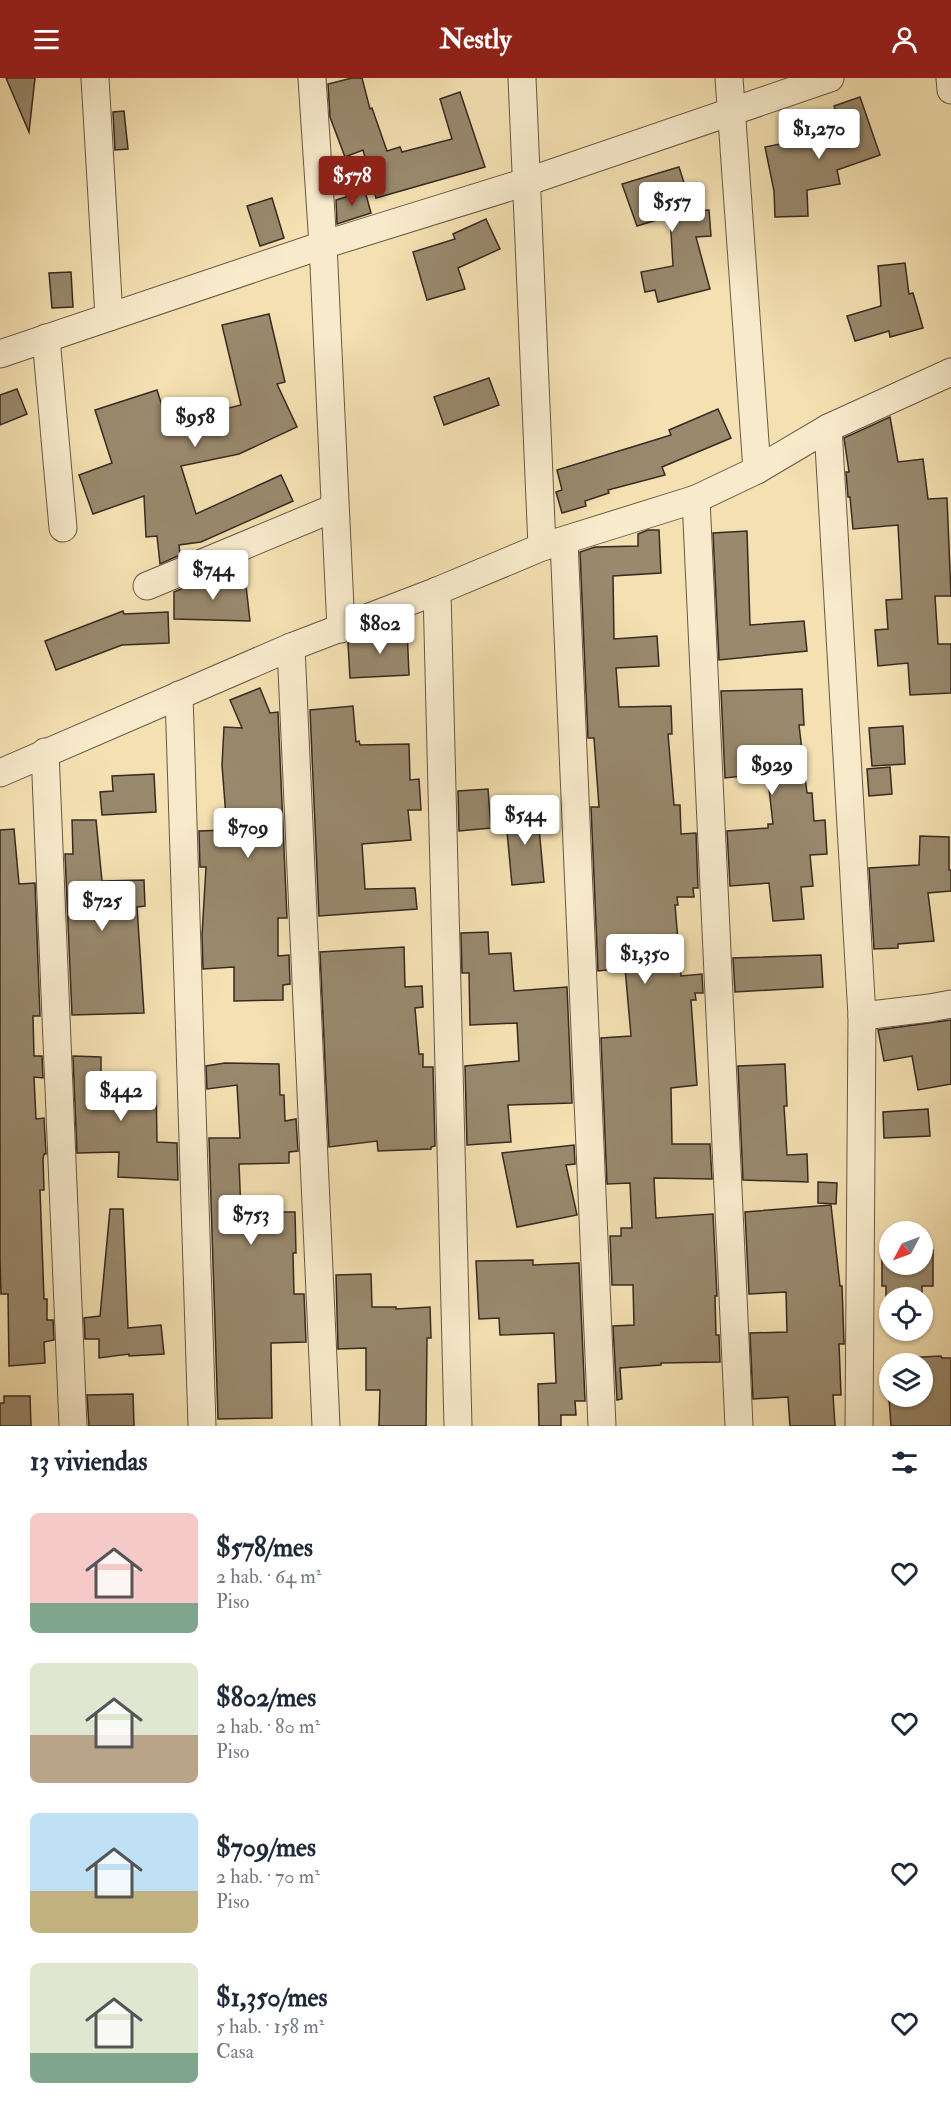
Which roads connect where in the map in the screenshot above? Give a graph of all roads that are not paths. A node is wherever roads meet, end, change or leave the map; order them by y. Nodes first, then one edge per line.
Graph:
1 (94, 78) edge
2 (312, 78) edge
3 (522, 78) edge
4 (729, 78) edge
5 (830, 78) edge
6 (950, 78) edge
7 (951, 90) edge
8 (730, 112) junction
9 (526, 182) junction
10 (323, 245) junction
11 (109, 317) junction
12 (46, 338) junction
13 (0, 354) edge
14 (951, 372) edge
15 (828, 428) junction
16 (757, 470) junction
17 (696, 499) junction
18 (334, 508) junction
19 (63, 528) dead end
20 (553, 544) junction
21 (147, 586) dead end
22 (437, 591) junction
23 (340, 629) junction
24 (291, 647) junction
25 (179, 695) junction
26 (45, 752) junction
27 (0, 773) edge
28 (951, 1004) edge
29 (862, 1016) junction
30 (73, 1426) edge
31 (202, 1426) edge
32 (326, 1426) edge
33 (458, 1426) edge
34 (602, 1426) edge
35 (739, 1426) edge
36 (859, 1426) edge

1 - 11 street
2 - 10 street
3 - 9 street
4 - 8 street
5 - 8 street
6 - 7 street
8 - 9 street
8 - 16 street
9 - 10 street
9 - 20 street
10 - 11 street
10 - 18 street
11 - 12 street
12 - 13 street
12 - 19 street
14 - 15 street
15 - 16 street
15 - 29 street
16 - 17 street
17 - 20 street
17 - 35 street
18 - 21 street
18 - 23 street
20 - 22 street
20 - 34 street
22 - 23 street
22 - 33 street
23 - 24 street
24 - 25 street
24 - 32 street
25 - 26 street
25 - 31 street
26 - 27 street
26 - 30 street
28 - 29 street
29 - 36 street

